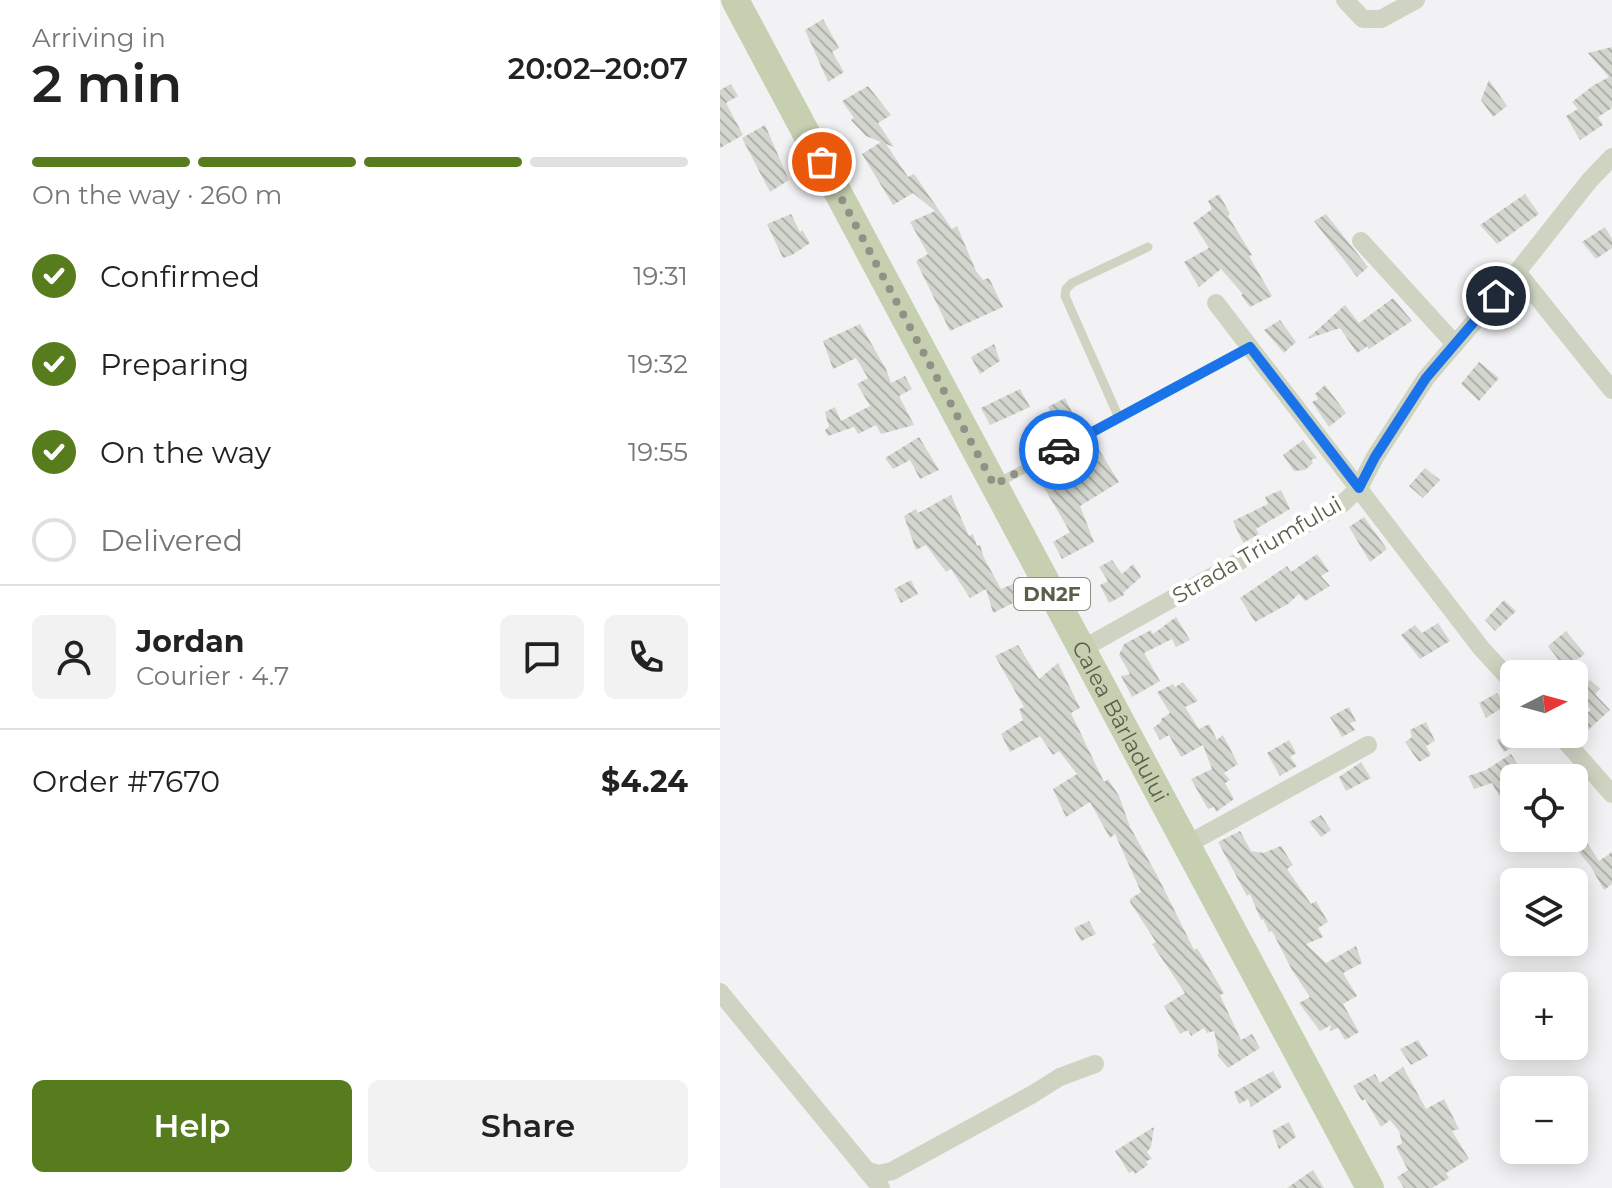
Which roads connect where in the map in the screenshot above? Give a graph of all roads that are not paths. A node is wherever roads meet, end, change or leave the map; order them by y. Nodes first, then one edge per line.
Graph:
1 (735, 0) edge
2 (1345, 0) edge
3 (1416, 0) edge
4 (1612, 157) edge
5 (1361, 241) dead end
6 (1148, 247) dead end
7 (1517, 272) junction
8 (1216, 303) dead end
9 (1455, 344) junction
10 (1250, 347) junction
11 (1612, 390) edge
12 (1119, 418) junction
13 (994, 485) junction
14 (1359, 488) junction
15 (1082, 649) junction
16 (1500, 669) edge
17 (1368, 745) dead end
18 (1571, 748) edge
19 (1612, 794) edge
20 (1186, 845) junction
21 (720, 992) edge
22 (1095, 1064) dead end
23 (866, 1170) junction
24 (881, 1188) edge
25 (1370, 1188) edge

1 - 13 main road, Calea Bârladului / DN2F
2 - 3 street
4 - 7 street, Strada Triumfului
5 - 9 street
6 - 12 lane
7 - 9 street, Strada Triumfului
7 - 11 street
8 - 10 street
9 - 14 street, Strada Triumfului
10 - 12 lane
10 - 14 street
12 - 13 lane
13 - 15 main road, Calea Bârladului / DN2F
14 - 15 street, Strada Triumfului
14 - 16 street
15 - 20 main road, Calea Bârladului / DN2F
17 - 20 street
18 - 19 street
20 - 25 main road, Calea Bârladului / DN2F
21 - 23 street
22 - 23 street
23 - 24 street

